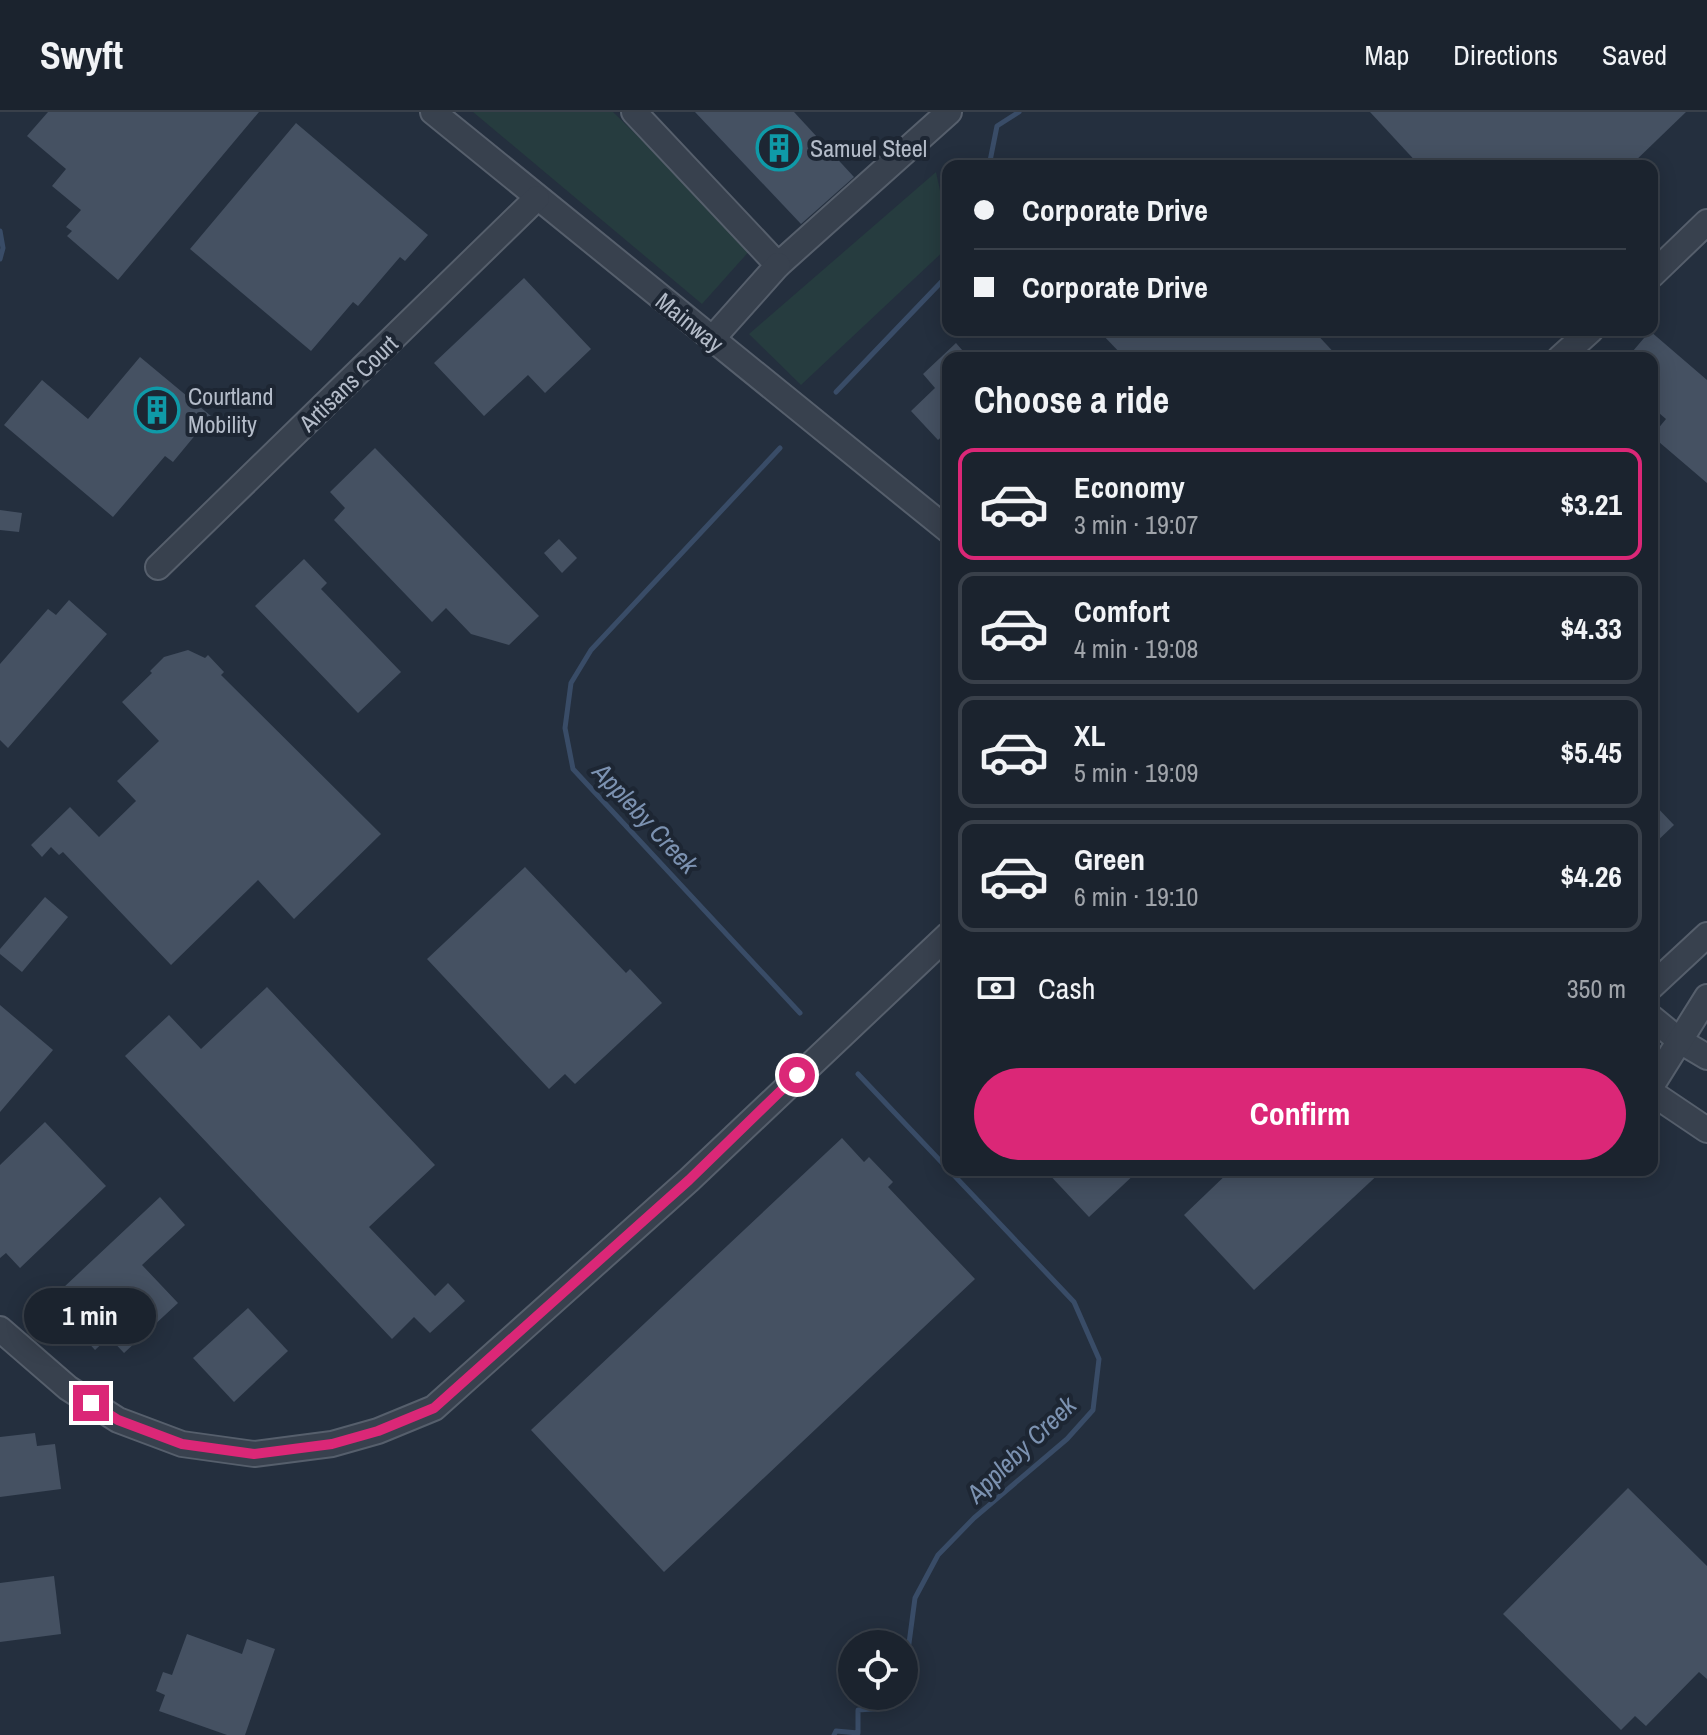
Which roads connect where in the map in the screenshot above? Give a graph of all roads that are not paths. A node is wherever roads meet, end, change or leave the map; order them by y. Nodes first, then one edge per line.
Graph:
1 (433, 112) edge
2 (634, 112) edge
3 (949, 112) edge
4 (537, 198) junction
5 (1707, 222) edge
6 (778, 265) junction
7 (1658, 269) edge
8 (1584, 336) edge
9 (712, 339) junction
10 (1567, 352) edge
11 (942, 525) edge
12 (158, 567) dead end
13 (1707, 935) edge
14 (942, 941) edge
15 (1658, 980) edge
16 (1706, 1002) edge
17 (1658, 1023) edge
18 (1680, 1041) junction
19 (1707, 1057) edge
20 (1658, 1076) edge
21 (1658, 1097) edge
22 (1707, 1130) edge
23 (0, 1329) edge

1 - 4 street, Mainway
2 - 6 street
3 - 6 street
4 - 9 street, Mainway
4 - 12 street, Artisans Court
5 - 7 street
6 - 9 street
8 - 10 street
9 - 11 street, Mainway
13 - 15 street
14 - 23 street
16 - 18 street
17 - 18 street
18 - 19 street
18 - 20 street
21 - 22 street

